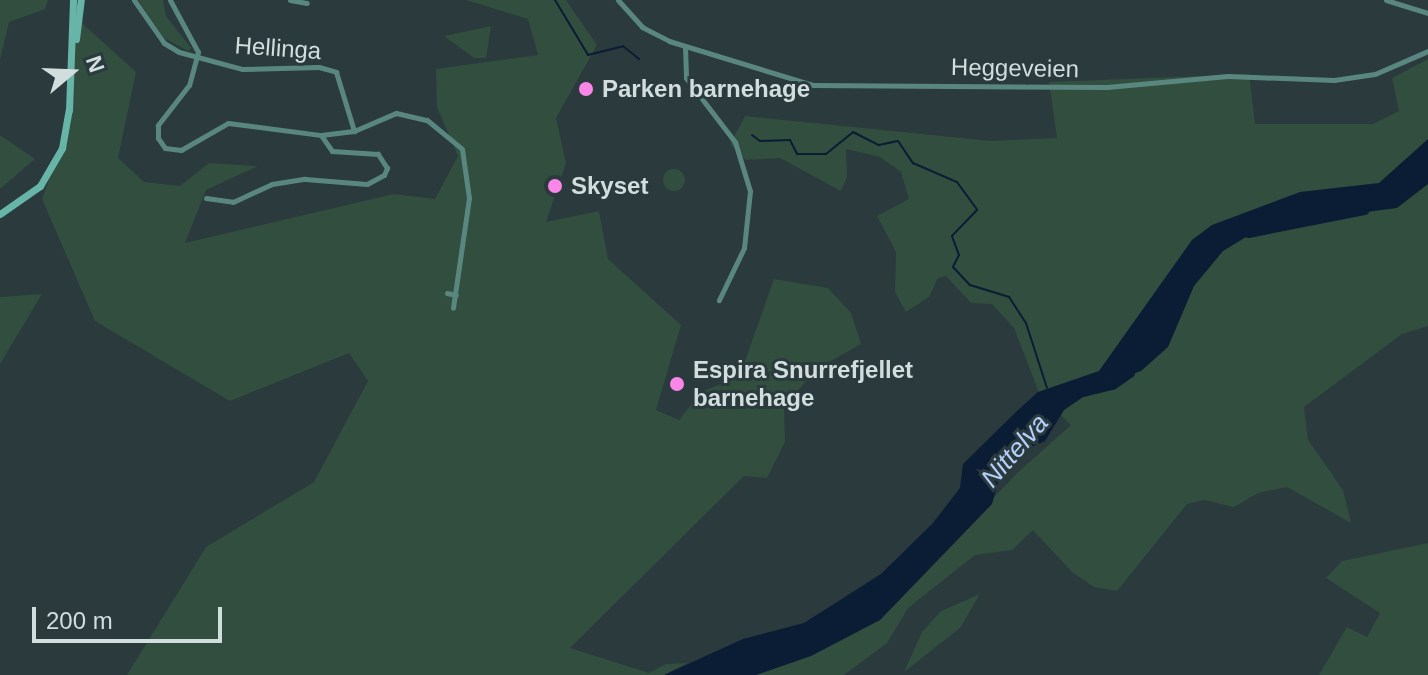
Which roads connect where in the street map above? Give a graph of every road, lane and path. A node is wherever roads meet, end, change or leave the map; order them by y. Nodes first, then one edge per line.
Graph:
1 (73, 0) edge
2 (81, 0) edge
3 (134, 0) edge
4 (170, 0) edge
5 (290, 0) edge
6 (618, 0) edge
7 (1386, 0) edge
8 (307, 3) dead end
9 (1428, 13) edge
10 (685, 47) junction
11 (73, 49) junction
12 (1428, 51) edge
13 (198, 57) junction
14 (354, 131) junction
15 (321, 135) junction
16 (206, 198) dead end
17 (0, 214) edge
18 (447, 293) dead end
19 (456, 295) junction
20 (719, 300) dead end
21 (453, 308) dead end

1 - 11 main road
2 - 11 main road
3 - 13 street, Hellinga
4 - 13 street
5 - 8 street
6 - 10 street, Heggeveien
7 - 9 street
10 - 12 street, Heggeveien
10 - 20 street
11 - 17 main road
13 - 14 street, Hellinga
13 - 15 street
14 - 15 street
14 - 19 street
15 - 16 street
18 - 19 street
19 - 21 street

